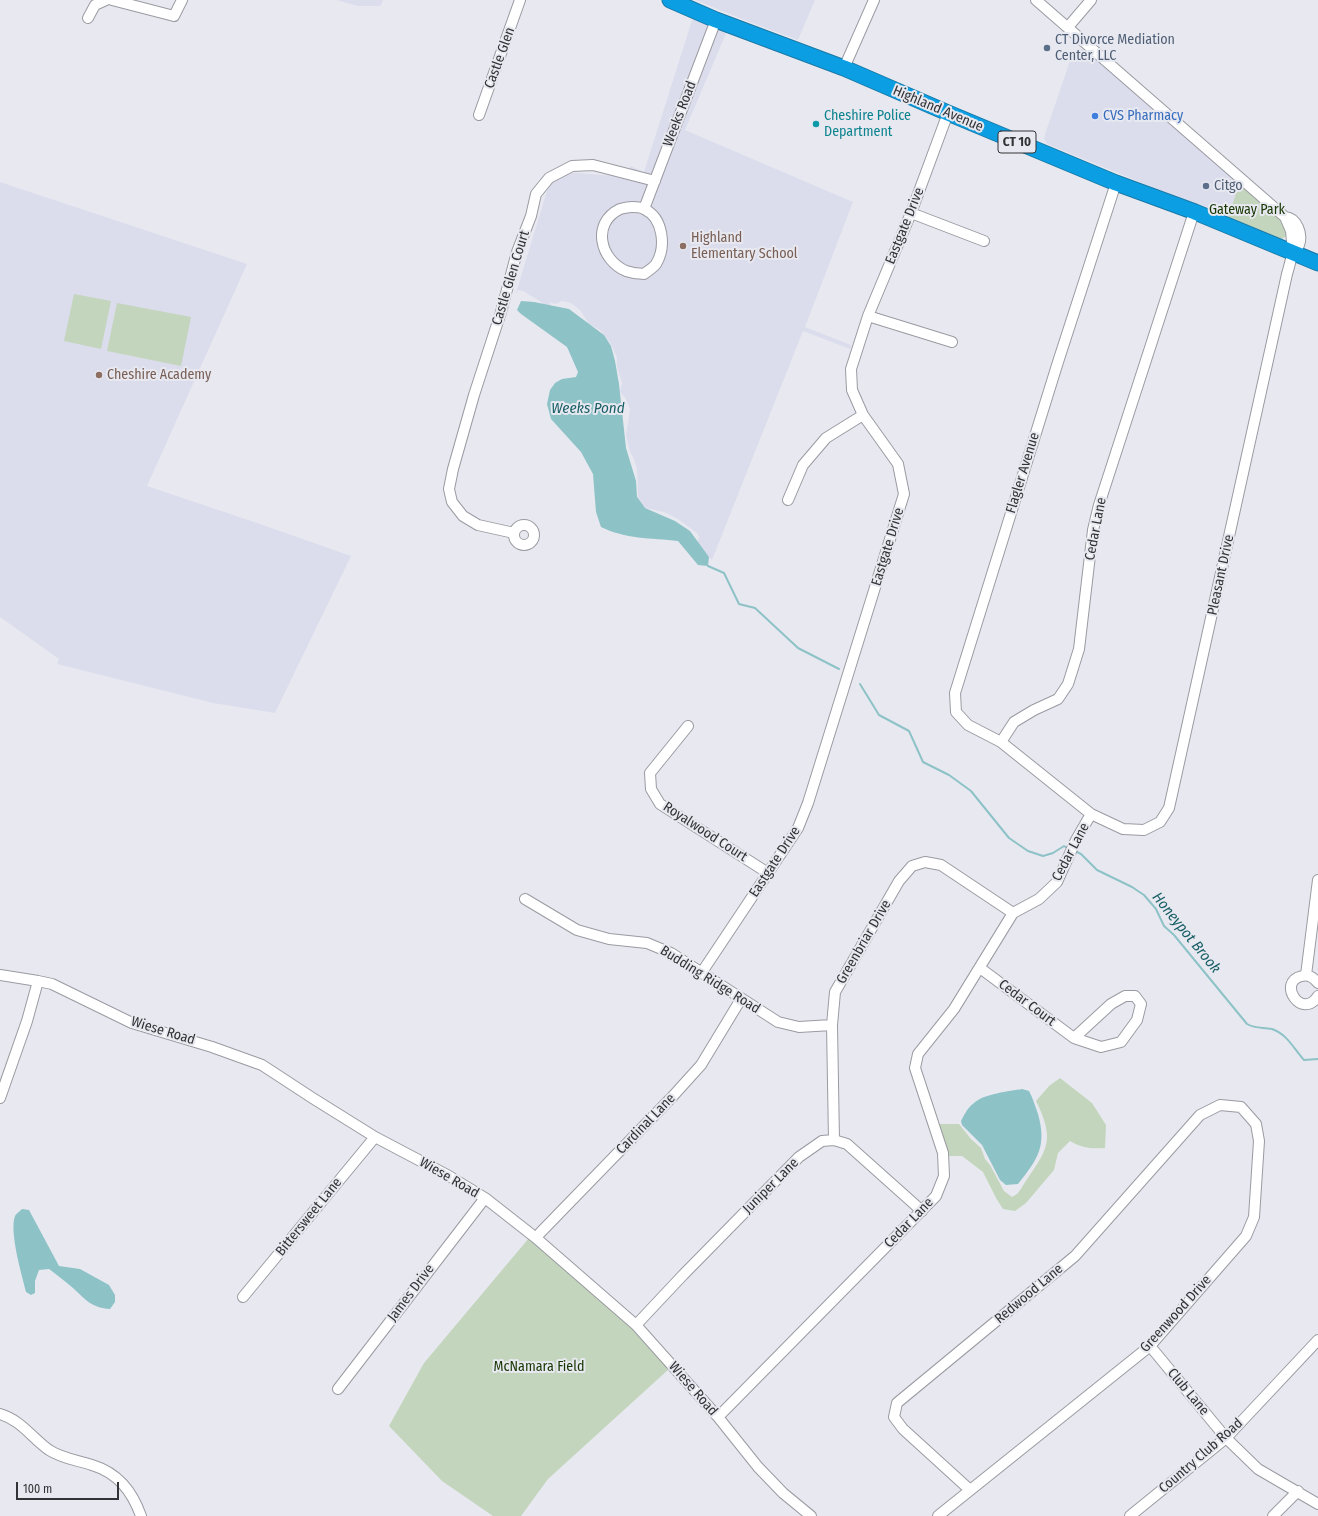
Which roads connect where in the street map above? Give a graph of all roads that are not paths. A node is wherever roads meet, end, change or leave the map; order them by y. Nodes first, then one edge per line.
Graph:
1 (106, 0) edge
2 (112, 0) edge
3 (182, 0) edge
4 (520, 0) edge
5 (670, 0) edge
6 (874, 0) edge
7 (1036, 0) edge
8 (1091, 0) edge
9 (88, 18) dead end
10 (716, 20) junction
11 (1068, 27) junction
12 (844, 68) junction
13 (948, 113) junction
14 (479, 115) dead end
15 (655, 181) junction
16 (1116, 183) junction
17 (644, 209) junction
18 (1194, 212) junction
19 (911, 213) junction
20 (984, 241) dead end
21 (1293, 253) junction
22 (1318, 263) edge
23 (868, 316) junction
24 (952, 342) dead end
25 (863, 415) junction
26 (788, 500) dead end
27 (514, 533) dead end
28 (688, 726) dead end
29 (1001, 742) junction
30 (1091, 814) junction
31 (768, 873) junction
32 (1318, 880) edge
33 (525, 898) dead end
34 (1013, 913) junction
35 (980, 968) junction
36 (702, 972) junction
37 (0, 975) edge
38 (1306, 975) junction
39 (38, 980) junction
40 (1318, 983) edge
41 (1318, 996) edge
42 (742, 999) junction
43 (832, 1025) junction
44 (1074, 1038) junction
45 (0, 1098) edge
46 (1241, 1107) joint
47 (375, 1136) junction
48 (834, 1140) junction
49 (484, 1198) junction
50 (922, 1211) junction
51 (536, 1238) junction
52 (243, 1297) dead end
53 (636, 1326) junction
54 (1318, 1340) edge
55 (1150, 1346) junction
56 (338, 1389) dead end
57 (0, 1414) edge
58 (718, 1417) junction
59 (1226, 1438) junction
60 (970, 1490) junction
61 (1298, 1491) junction
62 (1318, 1504) edge
63 (141, 1516) edge
64 (811, 1516) edge
65 (938, 1516) edge
66 (1130, 1516) edge
67 (1273, 1516) edge

1 - 9 street
2 - 3 street
4 - 14 street, Castle Glen
5 - 10 highway, Highland Avenue / CT 10
6 - 12 street
7 - 11 street
8 - 11 street
10 - 12 highway, Highland Avenue / CT 10
10 - 15 street, Weeks Road
11 - 21 street
12 - 13 highway, Highland Avenue / CT 10
13 - 16 highway, Highland Avenue / CT 10
13 - 19 street, Eastgate Drive
15 - 17 street, Weeks Road
15 - 27 street, Castle Glen Court
16 - 18 highway, Highland Avenue / CT 10
16 - 29 street, Flagler Avenue
17 - 17 street
18 - 21 highway, Highland Avenue / CT 10
18 - 29 street, Cedar Lane
19 - 20 street
19 - 23 street, Eastgate Drive
21 - 22 highway, Highland Avenue / CT 10
21 - 30 street, Pleasant Drive
23 - 24 street
23 - 25 street, Eastgate Drive
25 - 26 street
25 - 31 street, Eastgate Drive
28 - 31 street, Royalwood Court
29 - 30 street, Cedar Lane
30 - 34 street, Cedar Lane
31 - 36 street, Eastgate Drive
32 - 38 street
33 - 36 street, Budding Ridge Road
34 - 35 street, Cedar Lane
34 - 43 street, Greenbriar Drive
35 - 44 street, Cedar Court
35 - 50 street, Cedar Lane
36 - 42 street, Budding Ridge Road
37 - 39 street, Wiese Road
38 - 40 street
38 - 41 street
39 - 45 street
39 - 47 street, Wiese Road
42 - 43 street, Budding Ridge Road
42 - 51 street, Cardinal Lane
43 - 48 street, Greenbriar Drive
44 - 44 street, Cedar Court
46 - 55 street, Greenwood Drive
46 - 60 street, Redwood Lane
47 - 49 street, Wiese Road
47 - 52 street, Bittersweet Lane
48 - 50 street
48 - 53 street, Juniper Lane
49 - 51 street, Wiese Road
49 - 56 street, James Drive
50 - 58 street, Cedar Lane
51 - 53 street, Wiese Road
53 - 58 street, Wiese Road
54 - 59 street, Country Club Road
55 - 59 street, Club Lane
55 - 60 street, Greenwood Drive
57 - 63 street
58 - 64 street, Wiese Road
59 - 61 street, Club Lane
59 - 66 street, Country Club Road
60 - 65 street, Greenwood Drive
61 - 62 street, Club Lane
61 - 67 street

